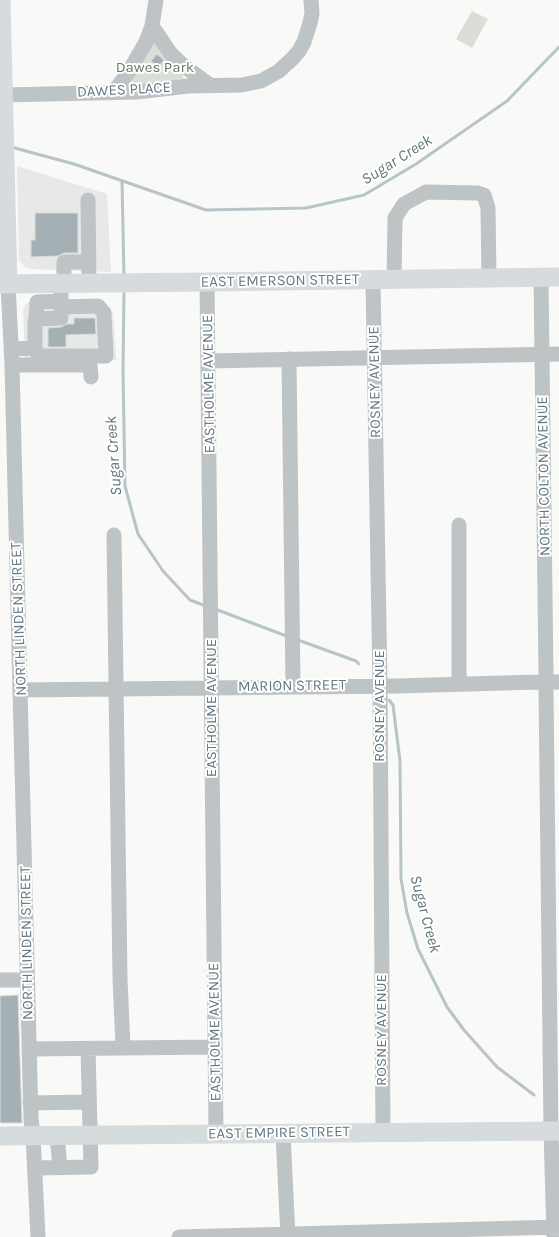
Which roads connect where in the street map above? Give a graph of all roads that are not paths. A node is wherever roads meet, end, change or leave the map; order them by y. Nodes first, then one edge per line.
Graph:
1 (1, 0) edge
2 (156, 0) edge
3 (311, 0) edge
4 (152, 26) junction
5 (210, 85) junction
6 (114, 92) junction
7 (4, 95) junction
8 (88, 200) dead end
9 (88, 262) junction
10 (550, 277) edge
11 (489, 278) junction
12 (374, 280) junction
13 (394, 280) junction
14 (207, 282) junction
15 (4, 284) edge
16 (69, 289) junction
17 (86, 306) junction
18 (35, 322) junction
19 (10, 325) junction
20 (35, 348) junction
21 (11, 349) junction
22 (542, 354) junction
23 (559, 354) edge
24 (375, 358) junction
25 (289, 359) junction
26 (208, 361) junction
27 (12, 366) junction
28 (91, 377) dead end
29 (459, 525) dead end
30 (114, 535) dead end
31 (549, 682) edge
32 (459, 684) junction
33 (380, 685) junction
34 (293, 686) junction
35 (211, 687) junction
36 (116, 689) junction
37 (20, 690) junction
38 (0, 980) edge
39 (27, 980) junction
40 (123, 1047) junction
41 (215, 1047) junction
42 (29, 1049) junction
43 (88, 1049) junction
44 (88, 1102) junction
45 (30, 1103) junction
46 (555, 1130) edge
47 (382, 1132) junction
48 (283, 1133) junction
49 (216, 1134) junction
50 (33, 1135) junction
51 (57, 1135) junction
52 (89, 1135) junction
53 (0, 1136) edge
54 (35, 1168) junction
55 (60, 1168) junction
56 (555, 1231) edge
57 (287, 1236) edge
58 (38, 1237) edge
59 (179, 1237) edge

1 - 7 main road, NORTH LINDEN STREET
2 - 4 street
3 - 5 street, DAWES PLACE
4 - 5 street
4 - 6 street
5 - 6 street, DAWES PLACE
6 - 7 street, DAWES PLACE
7 - 15 main road, NORTH LINDEN STREET
8 - 9 street
9 - 16 street
9 - 16 street
10 - 11 main road, EAST EMERSON STREET
10 - 22 street, NORTH COLTON AVENUE
11 - 13 main road, EAST EMERSON STREET
11 - 13 street
12 - 13 main road, EAST EMERSON STREET
12 - 14 main road, EAST EMERSON STREET
12 - 24 street, ROSNEY AVENUE
14 - 16 main road, EAST EMERSON STREET
14 - 26 street, EASTHOLME AVENUE
15 - 16 main road, EAST EMERSON STREET
15 - 19 street, NORTH LINDEN STREET
16 - 17 street
16 - 17 street
16 - 18 street
16 - 18 street
17 - 20 street
18 - 19 street
18 - 20 street
19 - 21 street, NORTH LINDEN STREET
20 - 21 street
21 - 27 street, NORTH LINDEN STREET
22 - 23 street
22 - 24 street
22 - 31 street, NORTH COLTON AVENUE
24 - 25 street
24 - 33 street, ROSNEY AVENUE
25 - 26 street
25 - 34 street
26 - 35 street, EASTHOLME AVENUE
27 - 28 street
27 - 37 street, NORTH LINDEN STREET
29 - 32 street
30 - 36 street
31 - 32 street, MARION STREET
31 - 46 street, NORTH COLTON AVENUE
32 - 33 street, MARION STREET
33 - 34 street, MARION STREET
33 - 47 street, ROSNEY AVENUE
34 - 35 street, MARION STREET
35 - 36 street, MARION STREET
35 - 41 street, EASTHOLME AVENUE
36 - 37 street, MARION STREET
36 - 40 street
37 - 39 street, NORTH LINDEN STREET
38 - 39 street
39 - 42 street, NORTH LINDEN STREET
40 - 41 street
40 - 43 street
41 - 49 street, EASTHOLME AVENUE
42 - 43 street
42 - 45 street, NORTH LINDEN STREET
43 - 44 street
44 - 45 street
44 - 52 street
45 - 50 street, NORTH LINDEN STREET
46 - 47 main road, EAST EMPIRE STREET
46 - 56 street, NORTH COLTON AVENUE
47 - 48 main road, EAST EMPIRE STREET
48 - 49 main road, EAST EMPIRE STREET
48 - 57 street
49 - 52 main road, EAST EMPIRE STREET
50 - 51 main road, EAST EMPIRE STREET
50 - 53 main road, EAST EMPIRE STREET
50 - 54 street, NORTH LINDEN STREET
51 - 52 main road, EAST EMPIRE STREET
51 - 55 street
52 - 55 street
54 - 55 street
54 - 58 street, NORTH LINDEN STREET
56 - 57 street
57 - 59 street

